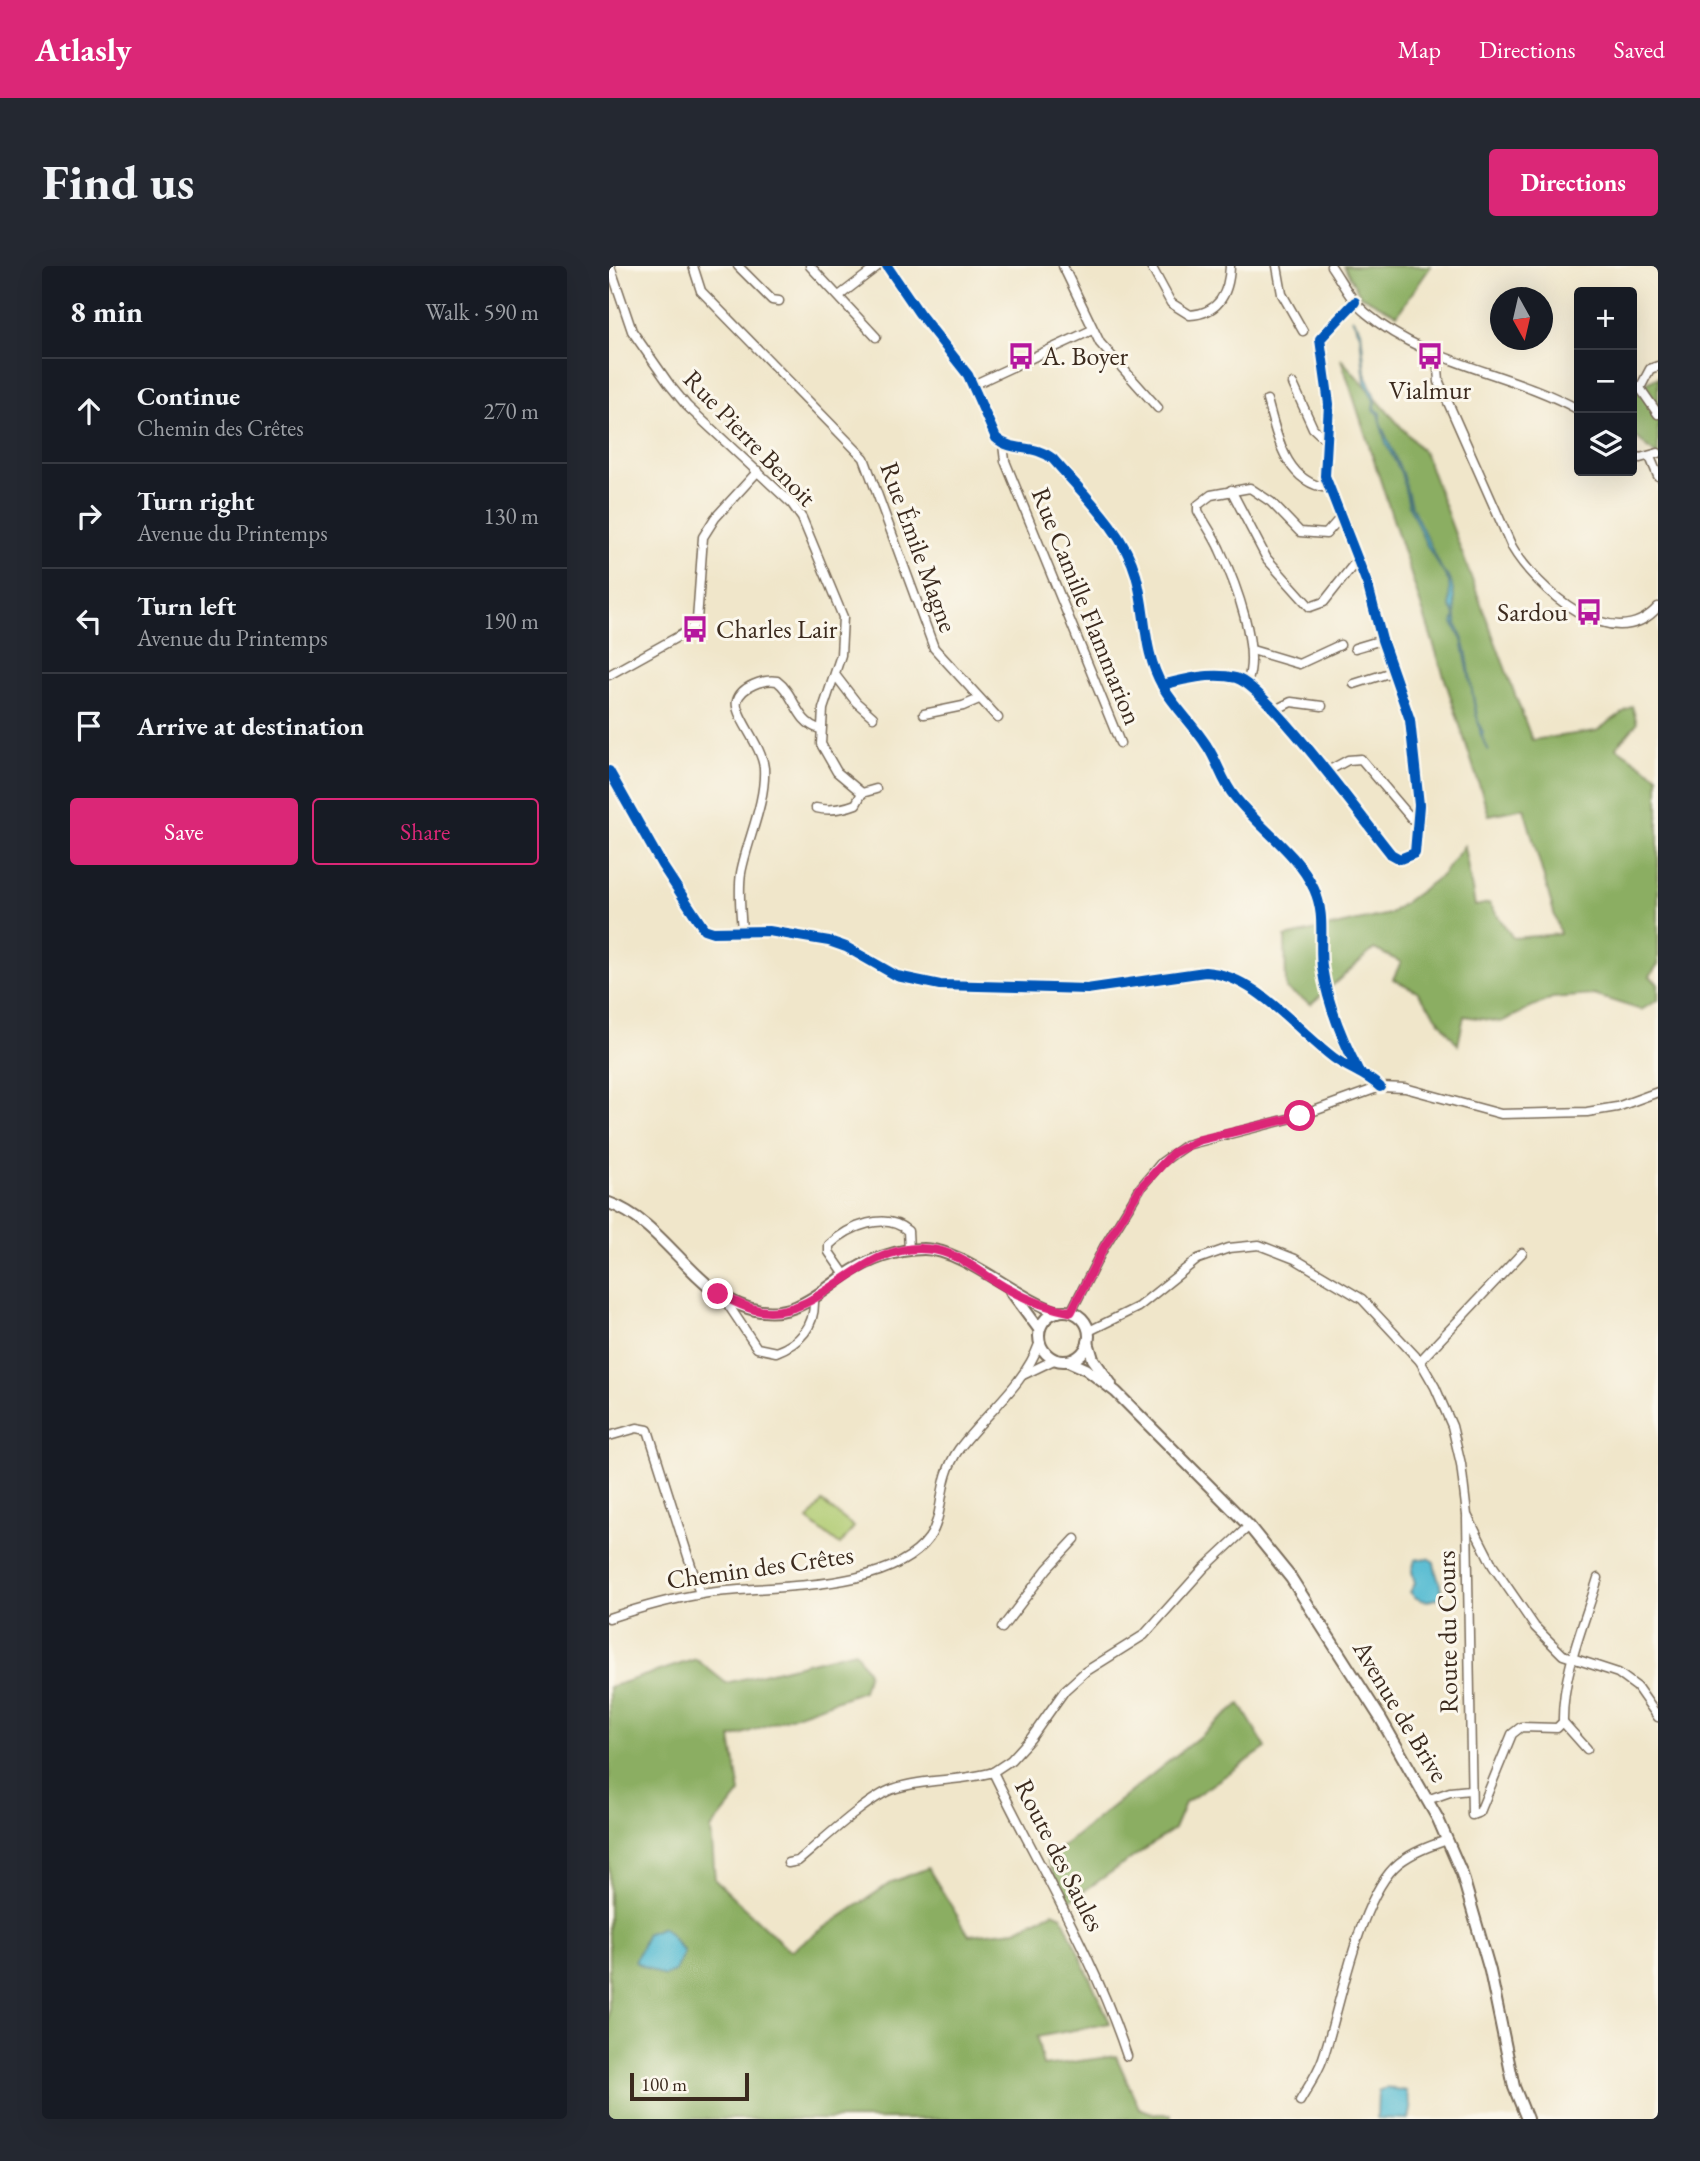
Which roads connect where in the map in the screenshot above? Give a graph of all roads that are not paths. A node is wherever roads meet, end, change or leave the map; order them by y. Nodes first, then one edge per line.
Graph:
1 (610, 266) edge
2 (693, 266) edge
3 (738, 266) edge
4 (810, 266) edge
5 (878, 266) edge
6 (887, 266) edge
7 (1063, 266) edge
8 (1151, 266) edge
9 (1230, 266) edge
10 (1277, 266) edge
11 (1331, 266) edge
12 (838, 296) junction
13 (779, 301) dead end
14 (1355, 302) junction
15 (1092, 330) junction
16 (1303, 331) dead end
17 (876, 337) dead end
18 (1437, 352) junction
19 (1658, 366) edge
20 (1293, 384) dead end
21 (973, 385) junction
22 (1267, 400) dead end
23 (1158, 408) dead end
24 (1574, 408) edge
25 (1658, 414) edge
26 (1326, 440) junction
27 (1003, 444) junction
28 (1654, 455) edge
29 (1637, 456) edge
30 (758, 471) junction
31 (1658, 476) edge
32 (1328, 488) junction
33 (1231, 490) junction
34 (1340, 518) junction
35 (1358, 559) junction
36 (1658, 607) edge
37 (1382, 640) junction
38 (1339, 645) dead end
39 (1355, 648) dead end
40 (1252, 650) junction
41 (1392, 672) junction
42 (609, 675) edge
43 (836, 676) junction
44 (1247, 683) junction
45 (1354, 684) dead end
46 (1162, 685) junction
47 (979, 699) junction
48 (1322, 706) dead end
49 (1275, 710) junction
50 (924, 714) dead end
51 (873, 717) dead end
52 (998, 718) dead end
53 (820, 729) junction
54 (1120, 743) dead end
55 (609, 771) edge
56 (1326, 772) junction
57 (876, 789) dead end
58 (862, 793) junction
59 (816, 807) dead end
60 (1418, 826) junction
61 (742, 932) junction
62 (1359, 1072) junction
63 (1380, 1087) junction
64 (1658, 1092) edge
65 (609, 1203) edge
66 (909, 1250) junction
67 (1522, 1253) dead end
68 (845, 1275) junction
69 (1011, 1291) junction
70 (730, 1299) junction
71 (814, 1300) junction
72 (1058, 1312) junction
73 (1071, 1312) junction
74 (1039, 1329) junction
75 (1089, 1337) junction
76 (1039, 1344) junction
77 (1054, 1360) junction
78 (1068, 1361) junction
79 (1420, 1361) junction
80 (1021, 1377) junction
81 (1116, 1392) junction
82 (609, 1436) edge
83 (1467, 1515) junction
84 (1249, 1526) junction
85 (1075, 1539) dead end
86 (1598, 1578) dead end
87 (700, 1594) junction
88 (609, 1618) edge
89 (1002, 1628) dead end
90 (1573, 1660) junction
91 (1658, 1717) edge
92 (1563, 1721) junction
93 (1587, 1749) dead end
94 (993, 1772) junction
95 (1470, 1790) junction
96 (1427, 1800) junction
97 (1447, 1840) junction
98 (787, 1863) dead end
99 (1128, 2056) dead end
100 (1300, 2101) dead end
101 (1527, 2119) edge

1 - 30 street, Rue Pierre Benoit
2 - 47 street, Rue Émile Magne
3 - 13 street
4 - 12 street
5 - 12 street
6 - 21 street, Rue Camille Flammarion
7 - 15 street
8 - 9 street
10 - 16 street
11 - 14 street
12 - 17 street
14 - 18 street
14 - 26 street
15 - 21 street
15 - 23 street
18 - 24 street
18 - 36 street
19 - 25 street
20 - 26 street
21 - 27 street, Rue Camille Flammarion
22 - 32 street
26 - 32 street
27 - 46 street
27 - 54 street, Rue Camille Flammarion
28 - 29 street
28 - 31 street
30 - 42 street
30 - 43 street, Rue Pierre Benoit
32 - 34 street
33 - 34 street
33 - 35 street
33 - 40 street
34 - 35 street
35 - 37 street
37 - 39 street
37 - 41 street
38 - 40 street
40 - 44 street
41 - 45 street
41 - 60 street
43 - 51 street
43 - 53 street, Rue Pierre Benoit
44 - 46 street
44 - 49 street
46 - 62 street
47 - 50 street
47 - 52 street, Rue Émile Magne
48 - 49 street
49 - 56 street
53 - 58 street
53 - 61 street
55 - 61 street
56 - 60 street
56 - 60 street
57 - 58 street
58 - 59 street
61 - 62 street
62 - 63 street
63 - 64 street
63 - 73 street
65 - 70 street
66 - 68 street
66 - 68 street
66 - 69 street
67 - 79 street
68 - 71 street
69 - 72 street
69 - 74 street
70 - 71 street
70 - 71 street
72 - 73 street
72 - 74 street
73 - 75 street
74 - 76 street
75 - 78 street
75 - 79 street, Route du Cours
75 - 81 street
76 - 77 street
76 - 80 street, Chemin des Crêtes
77 - 78 street
77 - 80 street, Chemin des Crêtes
78 - 81 street
79 - 83 street, Route du Cours
80 - 87 street, Chemin des Crêtes
81 - 84 street, Avenue de Brive
82 - 87 street
83 - 90 street, Route du Cours
83 - 95 street, Route du Cours
84 - 94 street, Route des Saules
84 - 96 street, Avenue de Brive
85 - 89 street
86 - 90 street
87 - 88 street, Chemin des Crêtes
90 - 91 street
90 - 92 street
92 - 93 street
92 - 95 street, Route du Cours
94 - 98 street
94 - 99 street, Route des Saules
95 - 96 street
96 - 97 street, Avenue de Brive
97 - 100 street
97 - 101 street, Avenue de Brive

